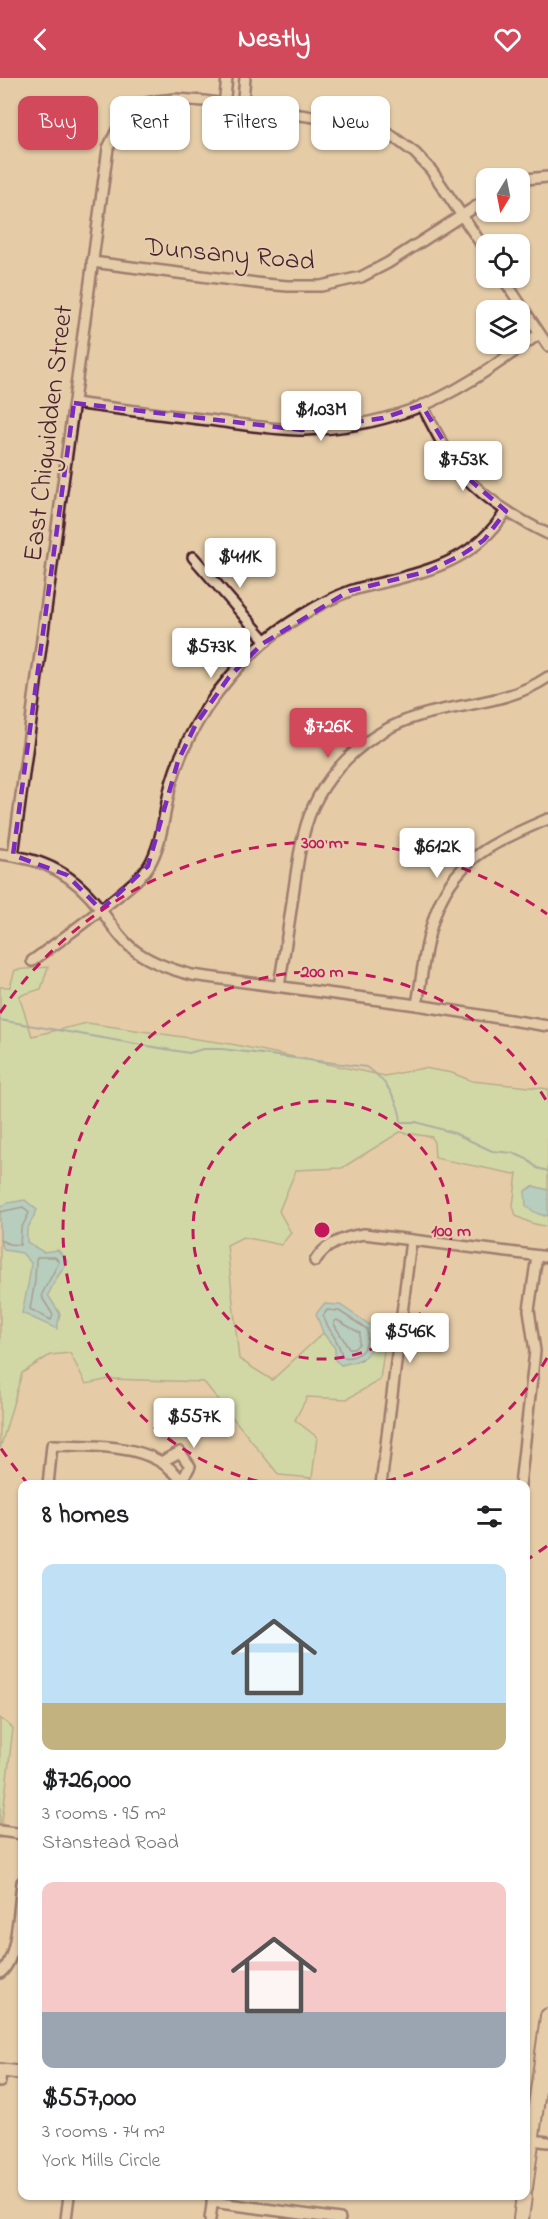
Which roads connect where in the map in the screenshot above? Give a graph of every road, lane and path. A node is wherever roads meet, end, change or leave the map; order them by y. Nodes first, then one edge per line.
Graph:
1 (227, 78) edge
2 (245, 78) edge
3 (225, 96) edge
4 (243, 96) edge
5 (202, 102) edge
6 (299, 115) edge
7 (548, 177) edge
8 (530, 179) edge
9 (476, 206) edge
10 (462, 215) junction
11 (476, 236) edge
12 (92, 262) junction
13 (509, 288) edge
14 (539, 334) junction
15 (548, 346) edge
16 (74, 403) junction
17 (422, 405) junction
18 (506, 511) junction
19 (548, 534) edge
20 (193, 557) dead end
21 (266, 641) junction
22 (548, 677) edge
23 (547, 821) edge
24 (0, 854) edge
25 (13, 855) junction
26 (101, 910) junction
27 (32, 961) dead end
28 (279, 986) junction
29 (417, 1005) junction
30 (548, 1026) edge
31 (411, 1240) junction
32 (537, 1256) junction
33 (548, 1257) edge
34 (315, 1262) dead end
35 (161, 1462) junction
36 (48, 1480) edge
37 (180, 1480) edge
38 (184, 1480) edge
39 (382, 1480) edge
40 (521, 1480) edge
41 (0, 1831) edge
42 (18, 1833) edge
43 (18, 1912) edge
44 (0, 1973) edge
45 (548, 2016) edge
46 (18, 2073) edge
47 (0, 2074) edge
48 (530, 2128) edge
49 (530, 2140) edge
50 (548, 2142) edge
51 (68, 2200) edge
52 (213, 2200) edge
53 (219, 2200) edge
54 (523, 2200) edge
55 (66, 2219) edge
56 (210, 2219) edge
57 (340, 2219) edge
58 (521, 2219) edge

1 - 3 street
2 - 4 street
5 - 12 street, East Chigwidden Street
6 - 10 street
7 - 8 street
9 - 10 street, Dunsany Road
10 - 11 street
10 - 12 street, Dunsany Road
12 - 16 street, East Chigwidden Street
13 - 14 street
14 - 15 street
14 - 17 street
16 - 17 street
16 - 25 street, East Chigwidden Street
17 - 18 street
18 - 19 street
18 - 21 street
20 - 21 street
21 - 26 street
22 - 28 street
23 - 29 street
24 - 25 street
25 - 26 street
26 - 27 street
26 - 28 street
28 - 29 street
29 - 30 street
31 - 32 street
31 - 34 street
31 - 39 street
32 - 33 street
32 - 40 street
35 - 36 street
35 - 37 street
35 - 38 street
41 - 42 street
43 - 44 street
45 - 48 main road
46 - 47 street
49 - 50 street
51 - 55 street
52 - 56 street
53 - 57 street
54 - 58 main road

